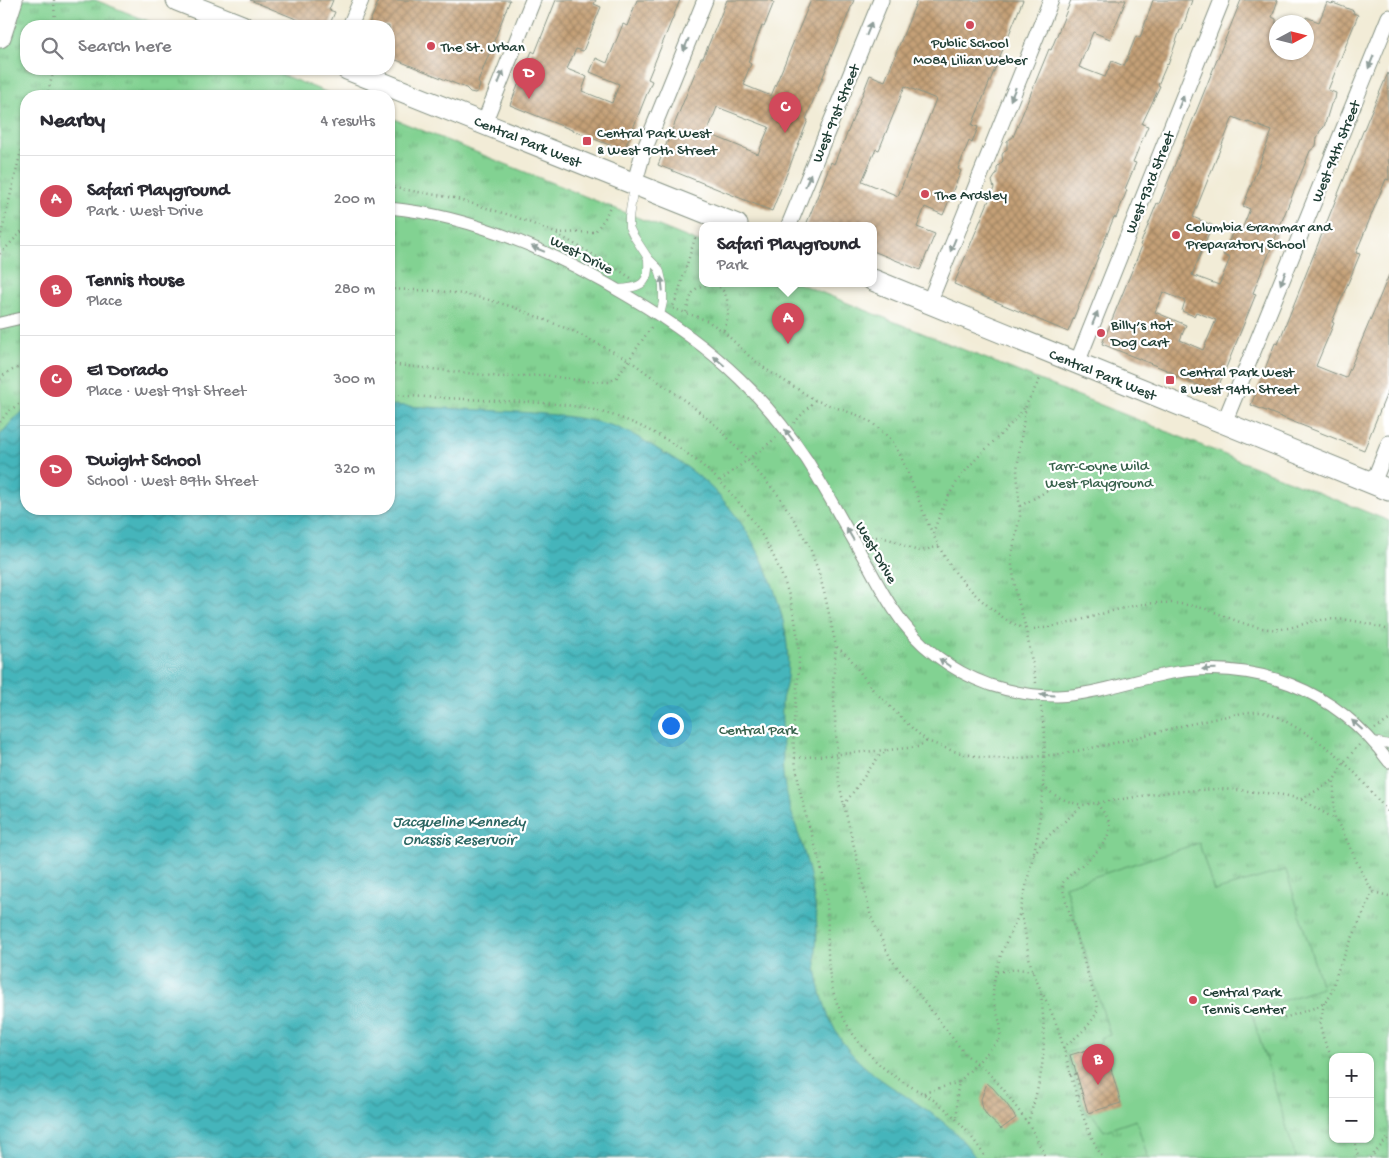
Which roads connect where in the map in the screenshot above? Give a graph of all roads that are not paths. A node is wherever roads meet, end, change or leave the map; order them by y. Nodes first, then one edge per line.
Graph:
1 (12, 0) edge
2 (360, 0) edge
3 (533, 0) edge
4 (704, 0) edge
5 (881, 0) edge
6 (1051, 0) edge
7 (1222, 0) edge
8 (183, 1) edge
9 (1389, 17) edge
10 (228, 20) edge
11 (352, 20) edge
12 (0, 36) edge
13 (362, 75) edge
14 (484, 123) junction
15 (634, 185) junction
16 (395, 209) edge
17 (729, 222) edge
18 (790, 222) edge
19 (648, 258) junction
20 (877, 282) edge
21 (617, 289) junction
22 (929, 303) junction
23 (20, 318) edge
24 (657, 320) junction
25 (0, 323) edge
26 (1077, 363) junction
27 (1224, 423) junction
28 (1389, 443) edge
29 (1381, 487) edge
30 (1370, 738) junction
31 (1389, 744) edge
32 (1389, 762) edge

1 - 12 main road
2 - 11 street
14 -> 3 street
4 -> 15 street
18 -> 5 street, West 91st Street
6 -> 22 street
26 -> 7 street, West 93rd Street
8 - 10 main road
9 -> 27 street, West 94th Street
13 - 14 main road, Central Park West
14 - 15 main road, Central Park West
15 - 17 main road, Central Park West
15 - 19 lane
21 -> 16 street, West Drive
19 - 21 lane
24 -> 19 lane
20 - 22 main road, Central Park West
21 - 24 street, West Drive
22 - 26 main road, Central Park West
23 - 25 street
30 -> 24 street, West Drive
26 - 27 main road, Central Park West
27 - 29 main road, Central Park West
28 - 29 street
30 - 31 lane
30 - 32 street, West Drive

